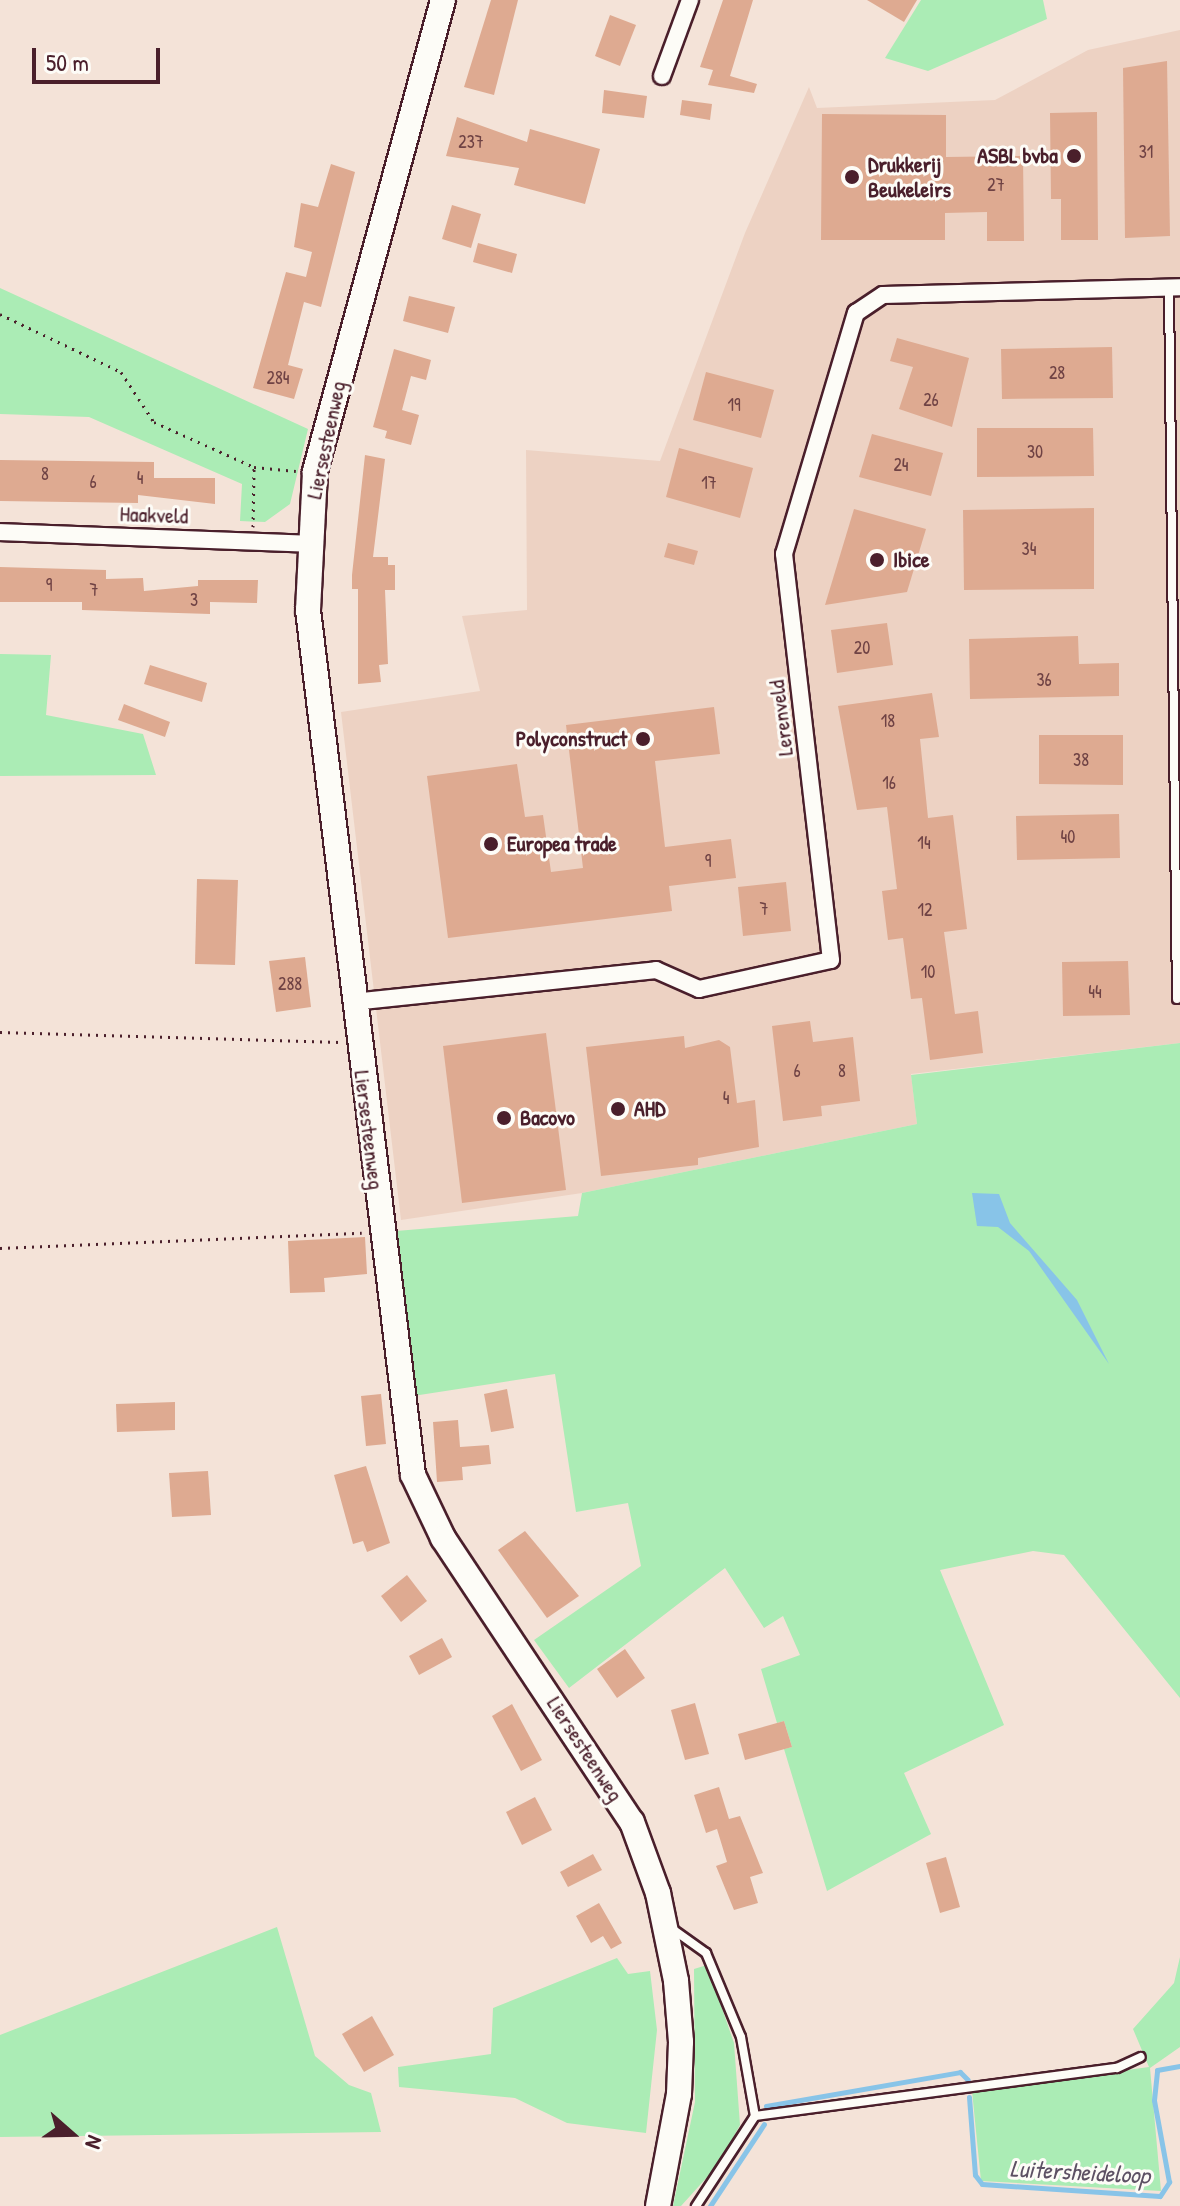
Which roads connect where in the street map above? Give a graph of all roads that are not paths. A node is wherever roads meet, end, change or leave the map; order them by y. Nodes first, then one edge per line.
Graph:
1 (443, 0) edge
2 (690, 0) edge
3 (662, 76) dead end
4 (1174, 287) edge
5 (0, 532) edge
6 (307, 544) junction
7 (1177, 999) dead end
8 (353, 1002) junction
9 (667, 1925) junction
10 (1141, 2057) dead end
11 (755, 2116) junction
12 (658, 2206) edge
13 (696, 2206) edge

1 - 6 street, Liersesteenweg
2 - 3 street
4 - 7 lane, Lerenveld
4 - 8 street, Lerenveld
5 - 6 street, Haakveld
6 - 8 street, Liersesteenweg
8 - 9 street, Liersesteenweg
9 - 11 lane
9 - 12 street, Liersesteenweg
10 - 11 lane
11 - 13 lane

